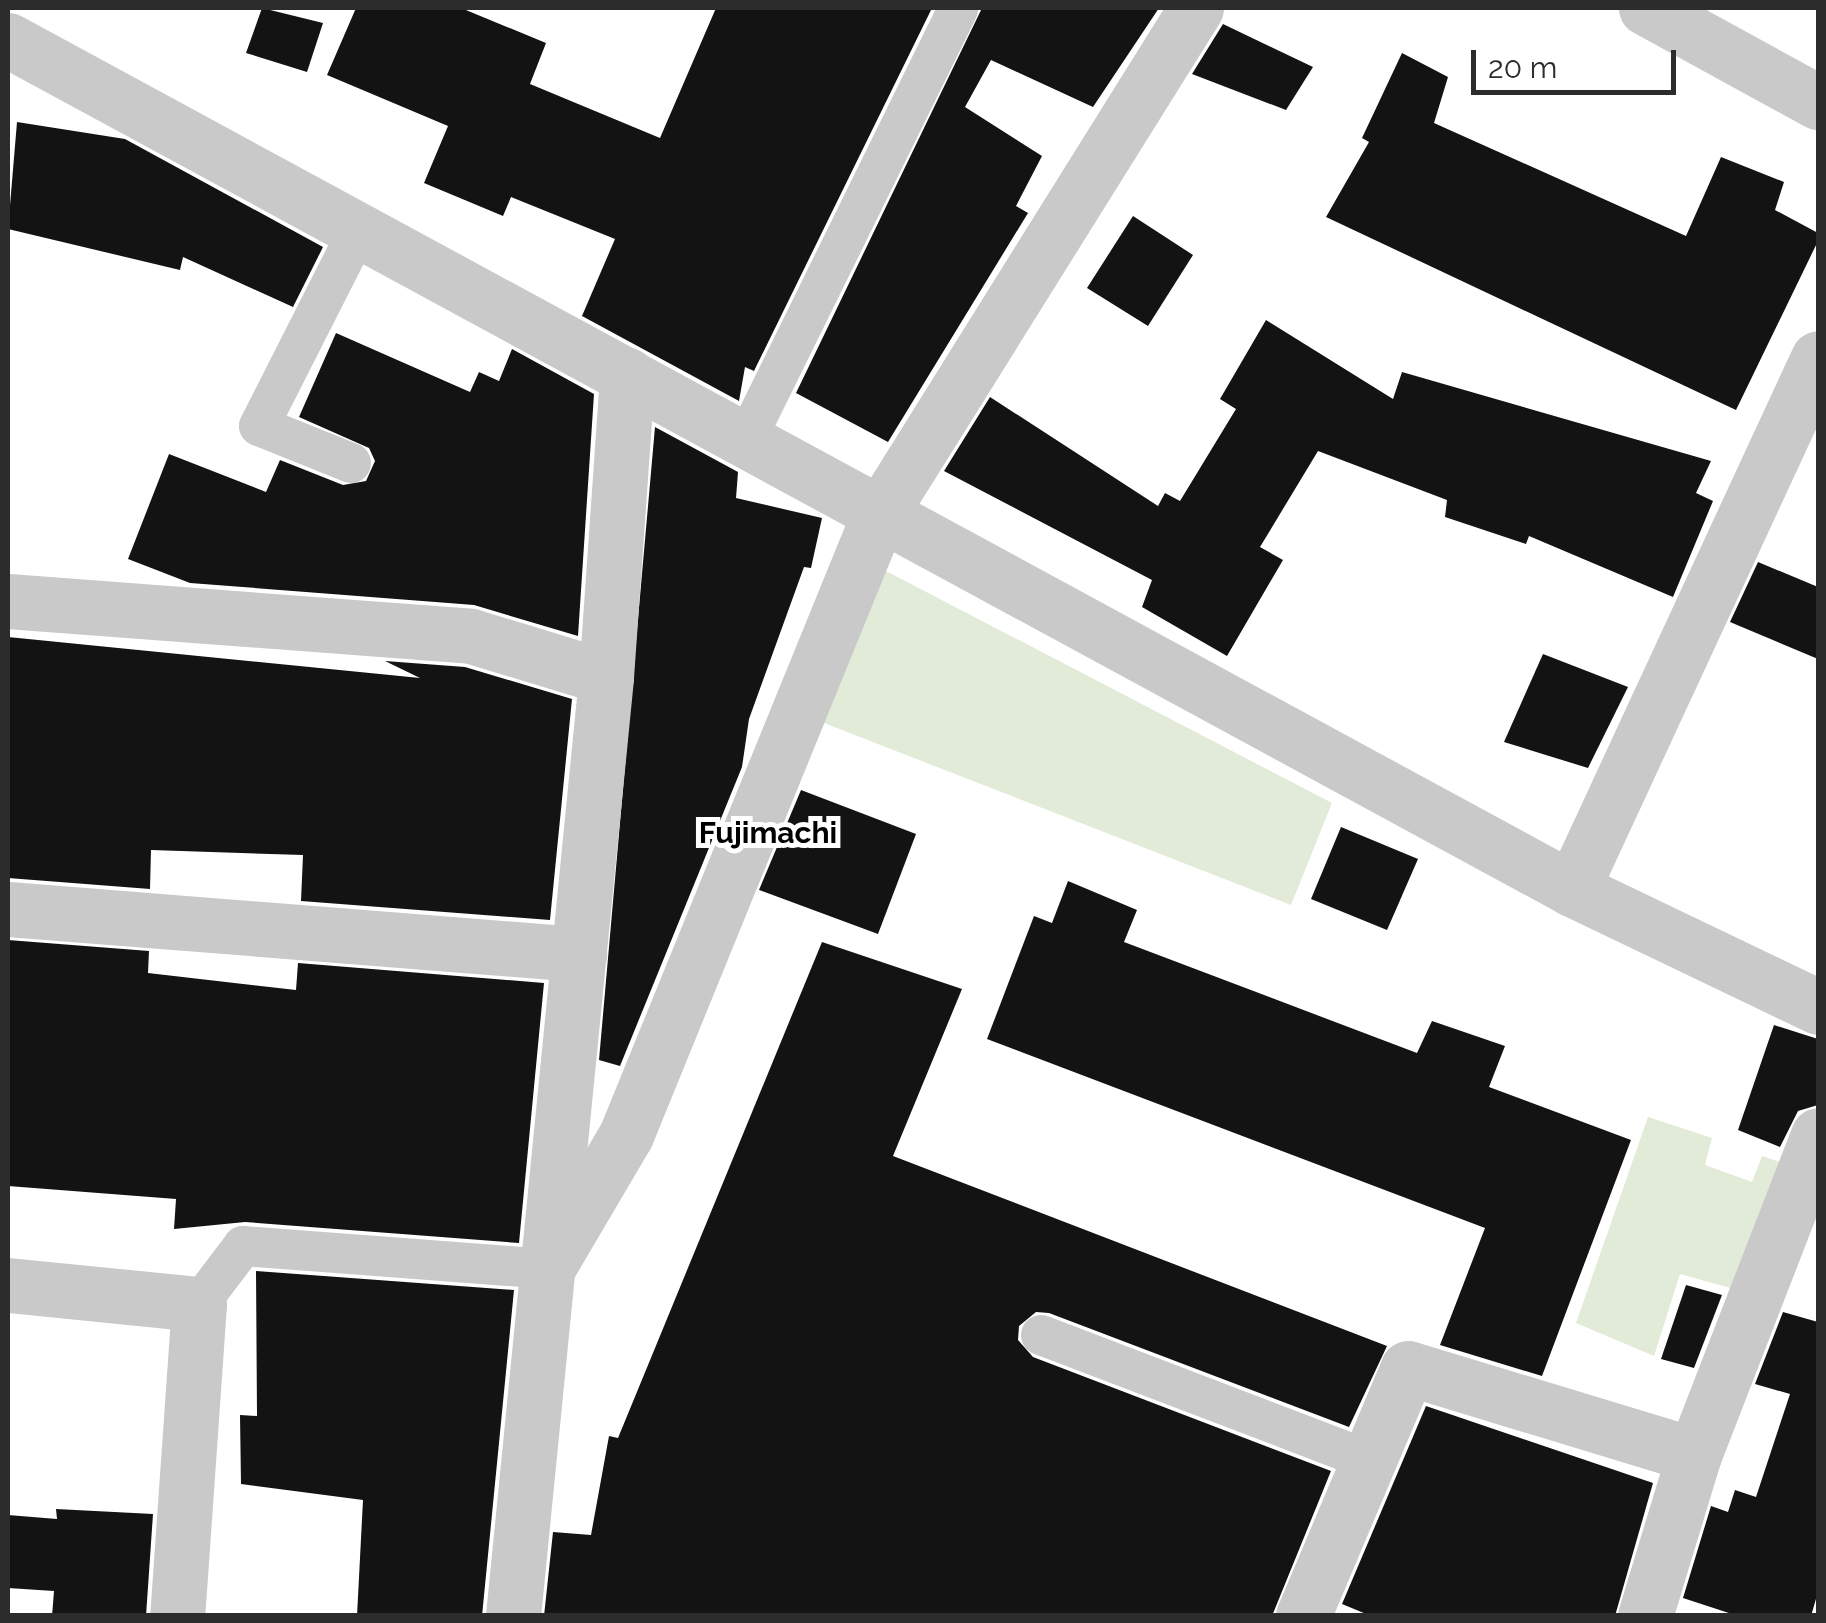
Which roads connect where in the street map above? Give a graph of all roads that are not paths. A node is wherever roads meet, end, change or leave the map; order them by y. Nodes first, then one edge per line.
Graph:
1 (1196, 8) edge
2 (1646, 8) edge
3 (958, 9) edge
4 (8, 40) edge
5 (1818, 102) edge
6 (359, 229) junction
7 (1818, 358) edge
8 (627, 376) junction
9 (745, 442) junction
10 (351, 463) dead end
11 (878, 517) junction
12 (8, 601) edge
13 (606, 677) junction
14 (1572, 889) junction
15 (8, 910) edge
16 (579, 954) junction
17 (1818, 1006) edge
18 (1818, 1135) edge
19 (547, 1269) junction
20 (8, 1285) edge
21 (199, 1304) junction
22 (1041, 1335) dead end
23 (1694, 1454) junction
24 (1368, 1460) junction
25 (177, 1616) edge
26 (513, 1616) edge
27 (1303, 1616) edge
28 (1645, 1616) edge

1 - 11 street
2 - 5 street
3 - 9 lane
4 - 6 street
6 - 8 street
6 - 10 lane
7 - 14 street
8 - 9 street
8 - 13 street
9 - 11 street
11 - 14 street
11 - 19 street
12 - 13 street
13 - 16 street
14 - 17 street
15 - 16 street
16 - 19 street
18 - 23 street
19 - 21 lane
19 - 26 street
20 - 21 street
21 - 25 street
22 - 24 lane
23 - 24 street
23 - 28 street
24 - 27 street

